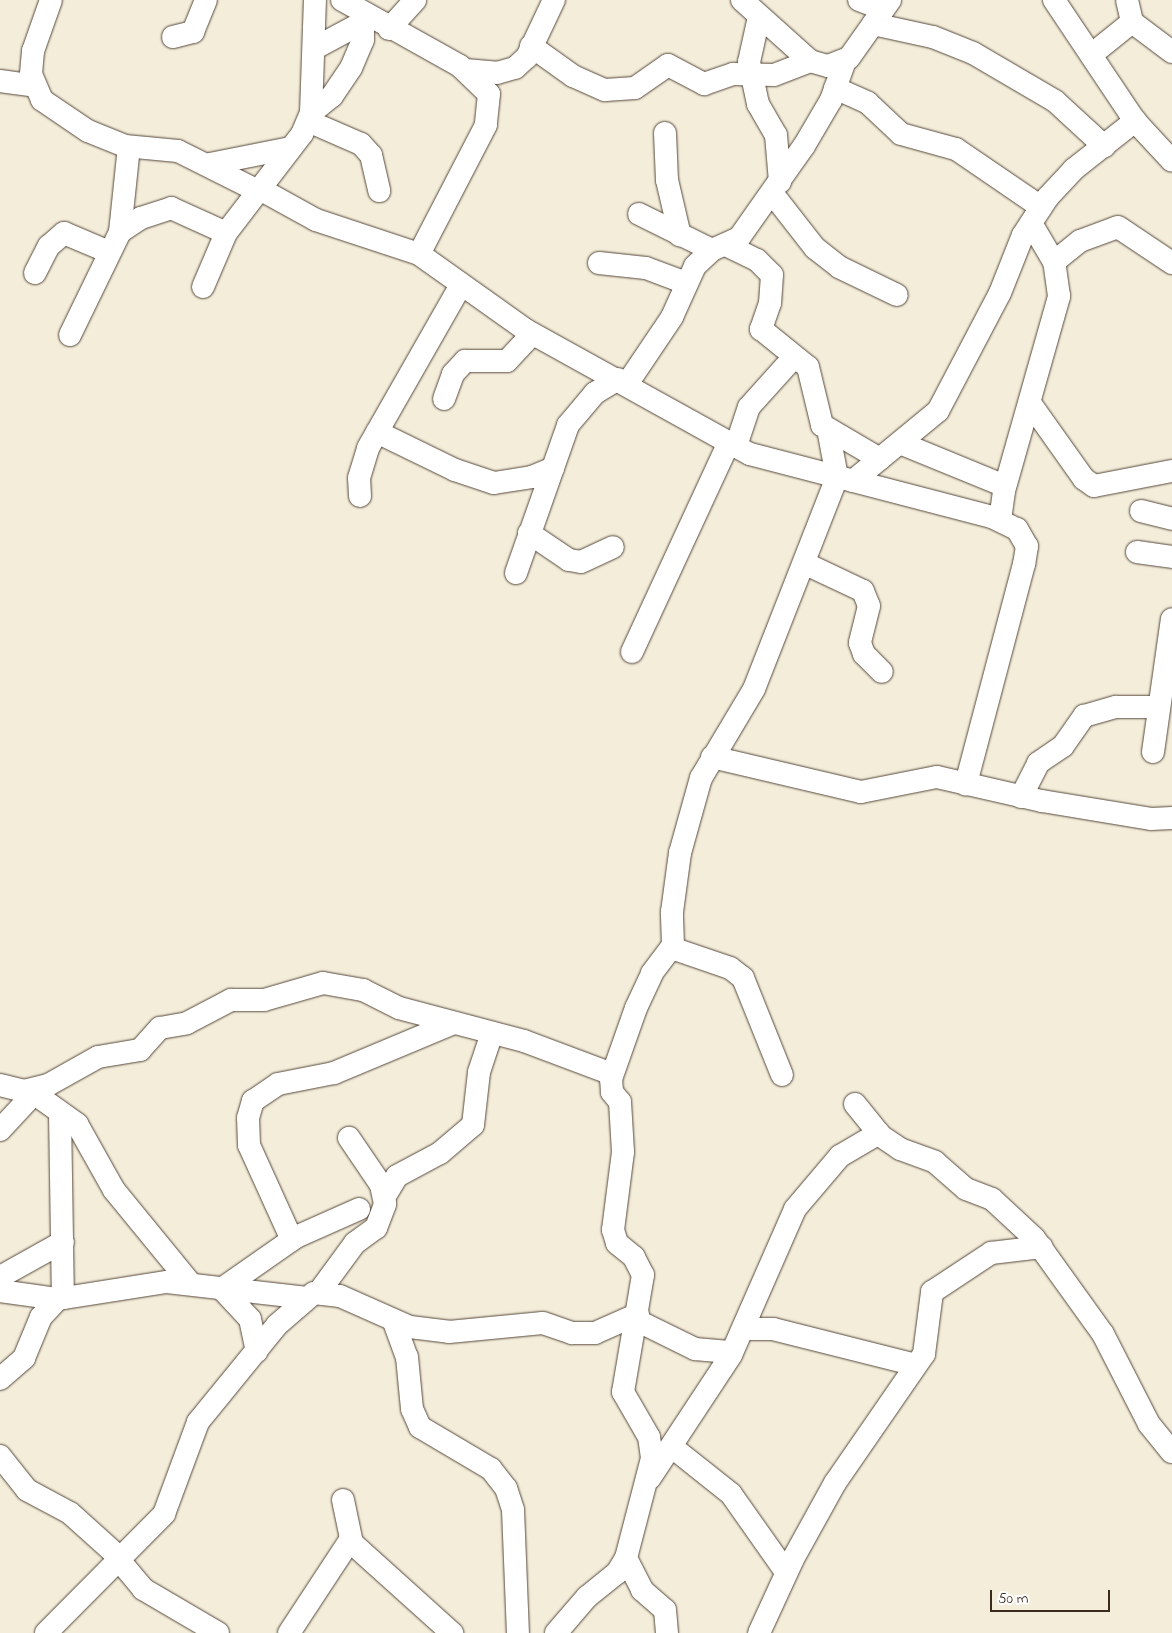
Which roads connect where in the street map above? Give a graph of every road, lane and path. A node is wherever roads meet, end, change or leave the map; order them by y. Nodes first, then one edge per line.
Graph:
1 (51, 0) edge
2 (206, 0) edge
3 (315, 0) edge
4 (342, 0) edge
5 (415, 0) edge
6 (554, 0) edge
7 (742, 0) edge
8 (860, 0) edge
9 (1054, 0) edge
10 (1128, 0) edge
11 (882, 11) edge
12 (759, 17) junction
13 (1132, 22) junction
14 (374, 23) junction
15 (173, 37) dead end
16 (531, 46) junction
17 (315, 48) junction
18 (1172, 52) edge
19 (1091, 55) junction
20 (810, 61) junction
21 (845, 61) junction
22 (465, 70) junction
23 (751, 76) junction
24 (0, 81) edge
25 (34, 86) junction
26 (835, 88) junction
27 (310, 117) junction
28 (1135, 121) junction
29 (665, 133) dead end
30 (1104, 146) junction
31 (129, 147) junction
32 (290, 148) junction
33 (1172, 161) edge
34 (210, 164) junction
35 (776, 187) junction
36 (257, 189) junction
37 (379, 191) dead end
38 (639, 214) dead end
39 (1036, 215) junction
40 (120, 232) junction
41 (226, 233) junction
42 (680, 236) junction
43 (719, 248) junction
44 (109, 252) junction
45 (419, 254) junction
46 (1054, 262) junction
47 (599, 263) dead end
48 (1172, 263) edge
49 (35, 273) dead end
50 (686, 284) junction
51 (203, 287) dead end
52 (460, 287) junction
53 (897, 295) dead end
54 (532, 334) junction
55 (70, 335) dead end
56 (574, 356) junction
57 (794, 357) junction
58 (622, 382) junction
59 (590, 397) junction
60 (444, 398) dead end
61 (1030, 403) junction
62 (828, 429) junction
63 (377, 432) junction
64 (900, 443) junction
65 (733, 444) junction
66 (880, 459) junction
67 (553, 468) junction
68 (1172, 472) edge
69 (845, 479) junction
70 (1005, 486) junction
71 (360, 496) dead end
72 (1141, 511) dead end
73 (1172, 519) edge
74 (1000, 520) junction
75 (529, 533) junction
76 (613, 547) dead end
77 (1137, 552) dead end
78 (1172, 558) edge
79 (806, 564) junction
80 (516, 574) dead end
81 (1172, 619) edge
82 (632, 652) dead end
83 (882, 672) dead end
84 (1163, 704) edge
85 (1153, 752) dead end
86 (712, 757) junction
87 (966, 784) junction
88 (1021, 797) junction
89 (1172, 818) edge
90 (672, 944) junction
91 (451, 1024) junction
92 (492, 1032) junction
93 (612, 1074) junction
94 (782, 1075) dead end
95 (0, 1085) edge
96 (37, 1091) junction
97 (855, 1104) dead end
98 (60, 1113) junction
99 (0, 1130) edge
100 (878, 1133) junction
101 (349, 1138) dead end
102 (383, 1190) junction
103 (359, 1209) junction
104 (292, 1240) junction
105 (63, 1242) junction
106 (356, 1243) junction
107 (1042, 1247) junction
108 (0, 1277) edge
109 (190, 1283) junction
110 (222, 1288) junction
111 (0, 1291) edge
112 (313, 1295) junction
113 (61, 1298) junction
114 (637, 1317) junction
115 (394, 1322) junction
116 (744, 1328) junction
117 (591, 1333) junction
118 (671, 1340) junction
119 (628, 1344) junction
120 (257, 1350) junction
121 (732, 1352) junction
122 (916, 1365) junction
123 (0, 1379) edge
124 (672, 1447) junction
125 (1172, 1452) edge
126 (0, 1456) edge
127 (645, 1484) junction
128 (342, 1500) dead end
129 (350, 1540) junction
130 (626, 1558) junction
131 (120, 1560) junction
132 (786, 1572) junction
133 (46, 1633) edge
134 (218, 1633) edge
135 (289, 1633) edge
136 (452, 1633) edge
137 (518, 1633) edge
138 (556, 1633) edge
139 (667, 1633) edge
140 (760, 1633) edge

1 - 25 street
2 - 15 street
3 - 17 street
4 - 14 street
5 - 14 street
6 - 16 street
7 - 12 street
8 - 11 street
9 - 19 street
10 - 13 street
11 - 21 street
11 - 30 street
12 - 20 street
12 - 23 street
13 - 18 street
13 - 19 street
14 - 17 street
14 - 22 street
14 - 27 street
16 - 22 street
16 - 23 street
17 - 27 street
19 - 28 street
20 - 21 street
20 - 23 street
21 - 26 street
22 - 45 street
23 - 35 street
24 - 25 street
25 - 31 street
26 - 35 street
26 - 39 street
27 - 32 street
27 - 37 street
28 - 30 street
28 - 33 street
29 - 42 street
30 - 39 street
31 - 34 street
31 - 40 street
32 - 34 street
32 - 36 street
34 - 36 street
35 - 43 street
35 - 53 street
36 - 41 street
36 - 45 street
38 - 42 street
39 - 46 street
39 - 64 street
40 - 41 street
40 - 44 street
41 - 51 street
42 - 43 street
43 - 50 street
43 - 57 street
44 - 49 street
44 - 55 street
45 - 52 street
46 - 48 street
46 - 61 street
47 - 50 street
50 - 58 street
52 - 54 street
52 - 63 street
54 - 56 street
54 - 60 street
56 - 58 street
56 - 59 street
57 - 62 street
57 - 65 street
58 - 59 street
58 - 65 street
59 - 67 street
61 - 68 street
61 - 70 street
62 - 66 street
62 - 69 street
63 - 67 street
63 - 71 street
64 - 66 street
64 - 70 street
65 - 69 street
65 - 82 street
66 - 69 street
67 - 75 street
69 - 74 street
69 - 79 street
70 - 74 street
72 - 73 street
74 - 87 street
75 - 76 street
75 - 80 street
77 - 78 street
79 - 83 street
79 - 86 street
81 - 84 street
84 - 85 street
84 - 88 street
86 - 87 street
86 - 90 street
87 - 88 street
88 - 89 street
90 - 93 street
90 - 94 street
91 - 92 street
91 - 96 street
91 - 104 street
92 - 93 street
92 - 102 street
93 - 114 street
95 - 96 street
96 - 98 street
96 - 99 street
97 - 100 street
98 - 105 street
98 - 109 street
100 - 107 street
100 - 116 street
101 - 102 street
102 - 103 street
102 - 106 street
103 - 104 street
103 - 106 street
104 - 110 street
105 - 108 street
105 - 113 street
106 - 112 street
107 - 122 street
107 - 125 street
109 - 110 street
109 - 113 street
110 - 112 street
110 - 120 street
111 - 113 street
112 - 115 street
112 - 120 street
113 - 123 street
114 - 117 street
114 - 118 street
114 - 119 street
115 - 117 street
115 - 137 street
116 - 121 street
116 - 122 street
117 - 119 street
118 - 119 street
118 - 121 street
119 - 127 street
120 - 131 street
121 - 124 street
122 - 132 street
124 - 127 street
124 - 132 street
126 - 131 street
127 - 130 street
128 - 129 street
129 - 135 street
129 - 136 street
130 - 138 street
130 - 139 street
131 - 133 street
131 - 134 street
132 - 140 street

